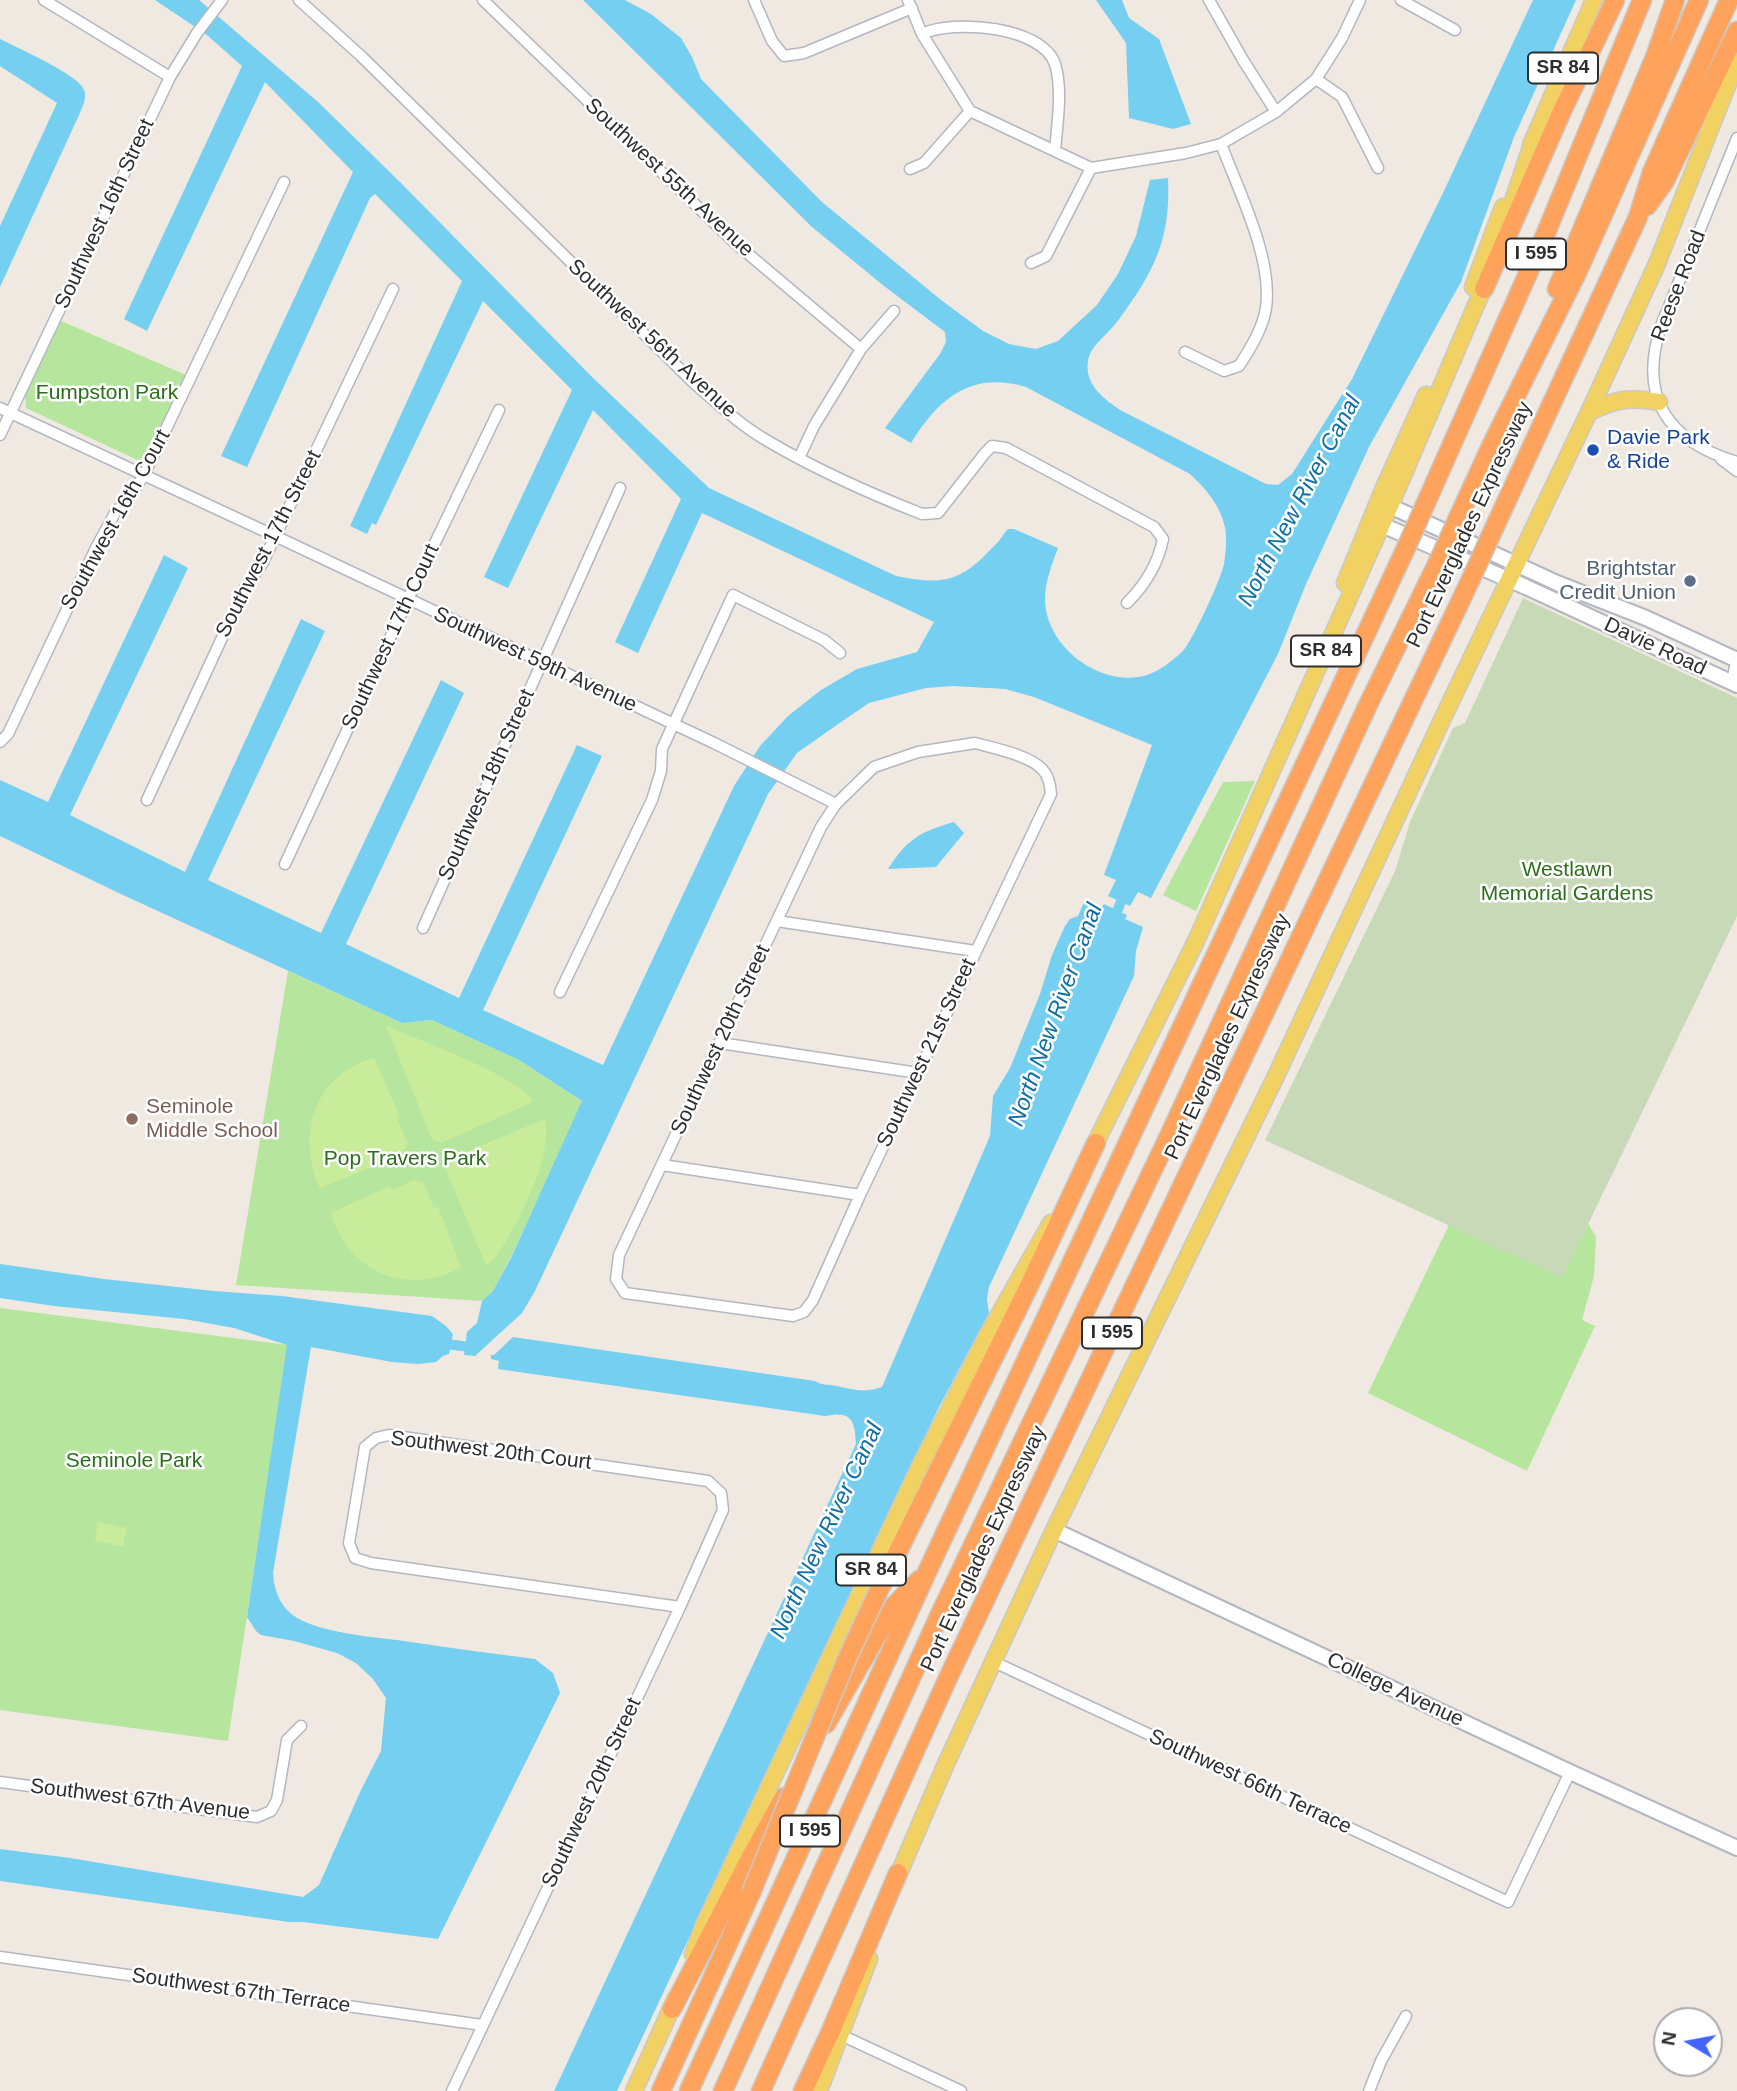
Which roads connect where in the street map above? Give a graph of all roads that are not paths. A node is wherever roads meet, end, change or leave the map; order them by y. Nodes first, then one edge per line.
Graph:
1 (44, 0) edge
2 (299, 0) edge
3 (484, 0) edge
4 (754, 0) edge
5 (1209, 0) edge
6 (1360, 0) edge
7 (1401, 0) edge
8 (1594, 0) edge
9 (1615, 0) edge
10 (1642, 0) edge
11 (1675, 0) edge
12 (1699, 0) edge
13 (1729, 0) edge
14 (221, 1) edge
15 (910, 4) edge
16 (1455, 30) dead end
17 (1737, 30) edge
18 (922, 34) junction
19 (1737, 61) edge
20 (170, 77) junction
21 (1316, 79) junction
22 (970, 111) junction
23 (1276, 112) junction
24 (1534, 138) junction
25 (1737, 138) edge
26 (1221, 144) junction
27 (1055, 151) junction
28 (1091, 168) junction
29 (1378, 168) dead end
30 (910, 169) dead end
31 (284, 182) dead end
32 (1638, 217) junction
33 (1031, 263) dead end
34 (393, 289) dead end
35 (1484, 289) junction
36 (894, 311) dead end
37 (862, 349) junction
38 (1185, 352) dead end
39 (1659, 401) junction
40 (499, 410) dead end
41 (5, 411) edge
42 (1589, 412) junction
43 (0, 435) edge
44 (1492, 444) junction
45 (1715, 455) junction
46 (799, 458) junction
47 (1737, 462) edge
48 (1737, 471) edge
49 (144, 475) junction
50 (620, 488) dead end
51 (1390, 506) junction
52 (1382, 525) junction
53 (275, 536) junction
54 (1516, 564) junction
55 (1508, 581) junction
56 (408, 599) junction
57 (1127, 603) dead end
58 (840, 653) dead end
59 (1737, 659) edge
60 (541, 663) junction
61 (1735, 681) edge
62 (673, 725) junction
63 (0, 742) edge
64 (1270, 778) junction
65 (147, 800) dead end
66 (836, 804) junction
67 (285, 864) dead end
68 (777, 921) junction
69 (423, 928) dead end
70 (975, 951) junction
71 (560, 992) dead end
72 (720, 1043) junction
73 (918, 1073) junction
74 (1096, 1143) junction
75 (662, 1165) junction
76 (860, 1195) junction
77 (804, 1312) joint
78 (721, 1493) joint
79 (1054, 1530) junction
80 (928, 1570) junction
81 (680, 1607) junction
82 (992, 1661) junction
83 (301, 1726) dead end
84 (1570, 1772) junction
85 (0, 1782) edge
86 (1737, 1848) edge
87 (898, 1873) junction
88 (0, 1956) edge
89 (672, 2009) junction
90 (1406, 2016) dead end
91 (482, 2025) junction
92 (841, 2035) junction
93 (452, 2091) edge
94 (634, 2091) edge
95 (661, 2091) edge
96 (689, 2091) edge
97 (723, 2091) edge
98 (761, 2091) edge
99 (803, 2091) edge
100 (819, 2091) edge
101 (961, 2091) edge
102 (1369, 2091) edge

1 - 20 street
2 - 46 street, Southwest 56th Avenue
3 - 37 street, Southwest 55th Avenue
4 - 15 street
5 - 23 street
6 - 21 street
7 - 16 street
8 - 24 main road, SR 84
9 - 35 highway
10 - 80 highway, Port Everglades Expressway / I 595, bridge
11 - 44 highway
12 - 44 highway
13 - 32 highway, Port Everglades Expressway / I 595
14 - 20 street, Southwest 16th Street
15 - 18 street
17 - 32 highway
18 - 22 street
18 - 27 street
19 - 42 main road
20 - 41 street, Southwest 16th Street
21 - 23 street
21 - 29 street
22 - 27 street
22 - 30 street
23 - 26 street
24 - 35 main road, SR 84
24 - 64 main road
25 - 39 street, Reese Road
26 - 28 street
26 - 38 street
27 - 28 street
28 - 33 street
31 - 49 street, Southwest 16th Court
32 - 98 highway, Port Everglades Expressway / I 595, bridge
34 - 53 street, Southwest 17th Street
35 - 51 main road, SR 84
36 - 37 street
37 - 46 street
39 - 42 main road
39 - 45 street, Reese Road
40 - 56 street, Southwest 17th Court
41 - 43 street, Southwest 16th Street
41 - 49 street, Southwest 59th Avenue
42 - 54 main road
44 - 97 highway, bridge
45 - 47 street, Reese Road
45 - 48 street, Reese Road
46 - 57 street, Southwest 56th Avenue
49 - 53 street, Southwest 59th Avenue
49 - 63 street, Southwest 16th Court
50 - 60 street, Southwest 18th Street
51 - 52 main road, SR 84
51 - 54 main road, Davie Road
52 - 55 main road, Davie Road
52 - 64 main road, SR 84
53 - 56 street, Southwest 59th Avenue
53 - 65 street, Southwest 17th Street
54 - 55 main road
54 - 59 main road, Davie Road
55 - 61 main road, Davie Road
55 - 79 main road
56 - 60 street, Southwest 59th Avenue
56 - 67 street, Southwest 17th Court
58 - 62 street
59 - 61 street
60 - 62 street, Southwest 59th Avenue
60 - 69 street, Southwest 18th Street
62 - 66 street, Southwest 59th Avenue
62 - 71 street
64 - 74 main road, SR 84
66 - 68 street, Southwest 20th Street
66 - 70 street, Southwest 21st Street
68 - 70 street
68 - 72 street, Southwest 20th Street
70 - 73 street, Southwest 21st Street
72 - 73 street
72 - 75 street, Southwest 20th Street
73 - 76 street, Southwest 21st Street
74 - 89 main road, SR 84
74 - 95 highway, bridge
75 - 76 street
75 - 77 street, Southwest 20th Street
76 - 77 street, Southwest 21st Street
78 - 81 street, Southwest 20th Street
78 - 81 street, Southwest 20th Court
79 - 82 main road
79 - 84 main road, College Avenue
80 - 89 highway
80 - 96 highway, Port Everglades Expressway / I 595
81 - 91 street, Southwest 20th Street
82 - 84 street, Southwest 66th Terrace
82 - 87 main road
83 - 85 street, Southwest 67th Avenue
84 - 86 main road, College Avenue
87 - 92 main road
87 - 99 highway
88 - 91 street, Southwest 67th Terrace
89 - 94 main road, SR 84
90 - 102 street
91 - 93 street, Southwest 20th Street
92 - 100 main road
92 - 101 street

